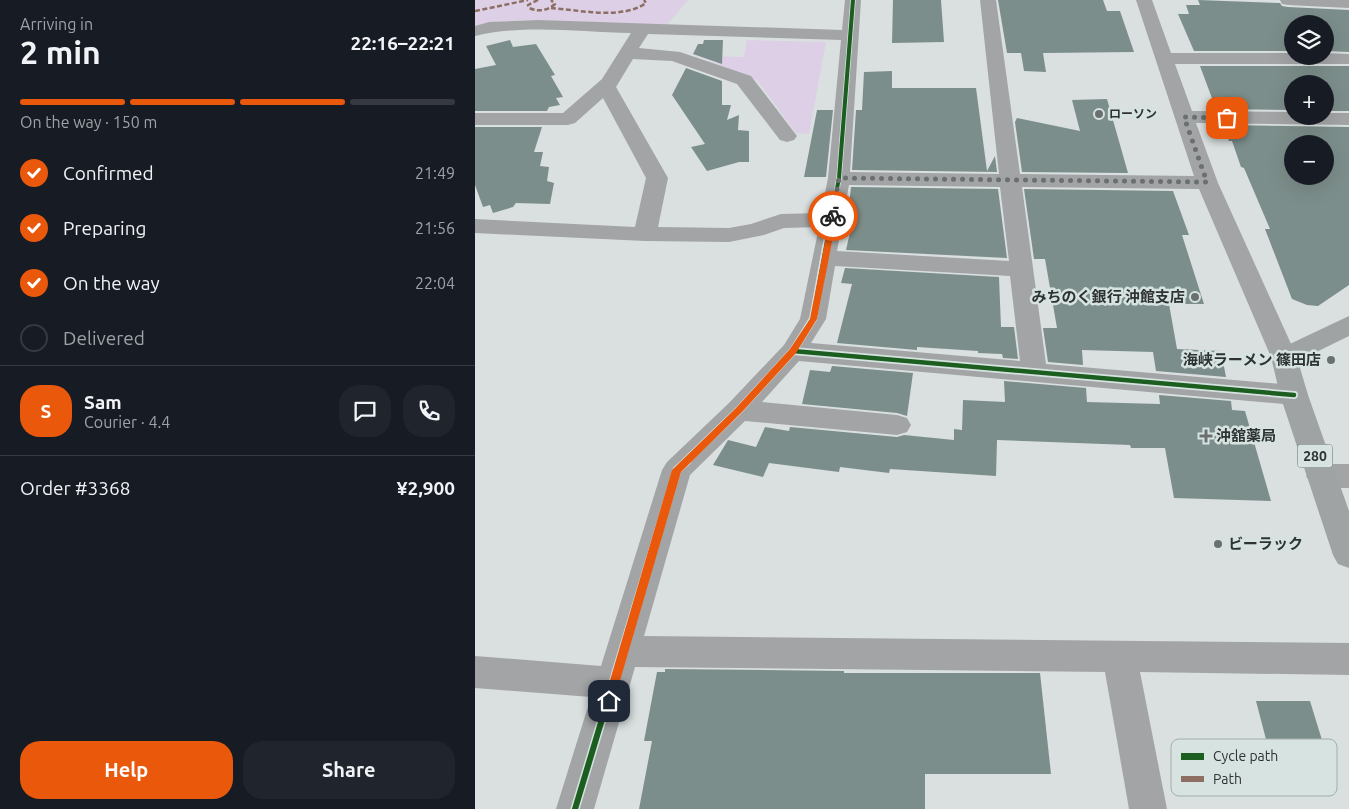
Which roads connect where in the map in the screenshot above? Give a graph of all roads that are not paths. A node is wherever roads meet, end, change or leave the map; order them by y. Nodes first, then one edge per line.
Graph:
1 (853, 0) edge
2 (988, 0) edge
3 (1144, 0) edge
4 (1288, 0) edge
5 (1349, 3) edge
6 (643, 28) junction
7 (475, 32) edge
8 (849, 35) junction
9 (628, 53) junction
10 (1164, 58) junction
11 (1349, 60) edge
12 (606, 86) junction
13 (1184, 117) junction
14 (475, 119) edge
15 (1349, 119) edge
16 (787, 136) dead end
17 (839, 178) junction
18 (1010, 179) junction
19 (1207, 182) junction
20 (833, 220) junction
21 (475, 226) edge
22 (645, 234) junction
23 (825, 258) junction
24 (1021, 269) junction
25 (1349, 326) edge
26 (793, 351) junction
27 (1284, 357) junction
28 (1033, 371) junction
29 (1294, 395) junction
30 (739, 410) junction
31 (897, 425) dead end
32 (1335, 476) edge
33 (1349, 554) edge
34 (1120, 657) junction
35 (1349, 659) edge
36 (619, 667) junction
37 (475, 672) edge
38 (575, 809) edge
39 (1148, 809) edge

1 - 8 street
2 - 18 street
3 - 10 street
4 - 5 street
6 - 7 street
6 - 8 street
6 - 9 street
8 - 17 street
9 - 12 street
9 - 16 street
10 - 11 street
10 - 13 street
12 - 14 street
12 - 22 street
13 - 15 street
13 - 19 street
17 - 18 street
17 - 20 street
18 - 19 street
18 - 24 street
19 - 27 street
20 - 22 street
20 - 23 street
21 - 22 street
23 - 24 street
23 - 26 street
24 - 28 street
25 - 27 highway
26 - 28 street
26 - 30 street
27 - 29 highway, 280
28 - 29 street
29 - 32 highway, 280
30 - 31 street
30 - 36 street
32 - 33 highway, 280
34 - 35 street
34 - 36 street
34 - 39 street
36 - 37 street
36 - 38 street

